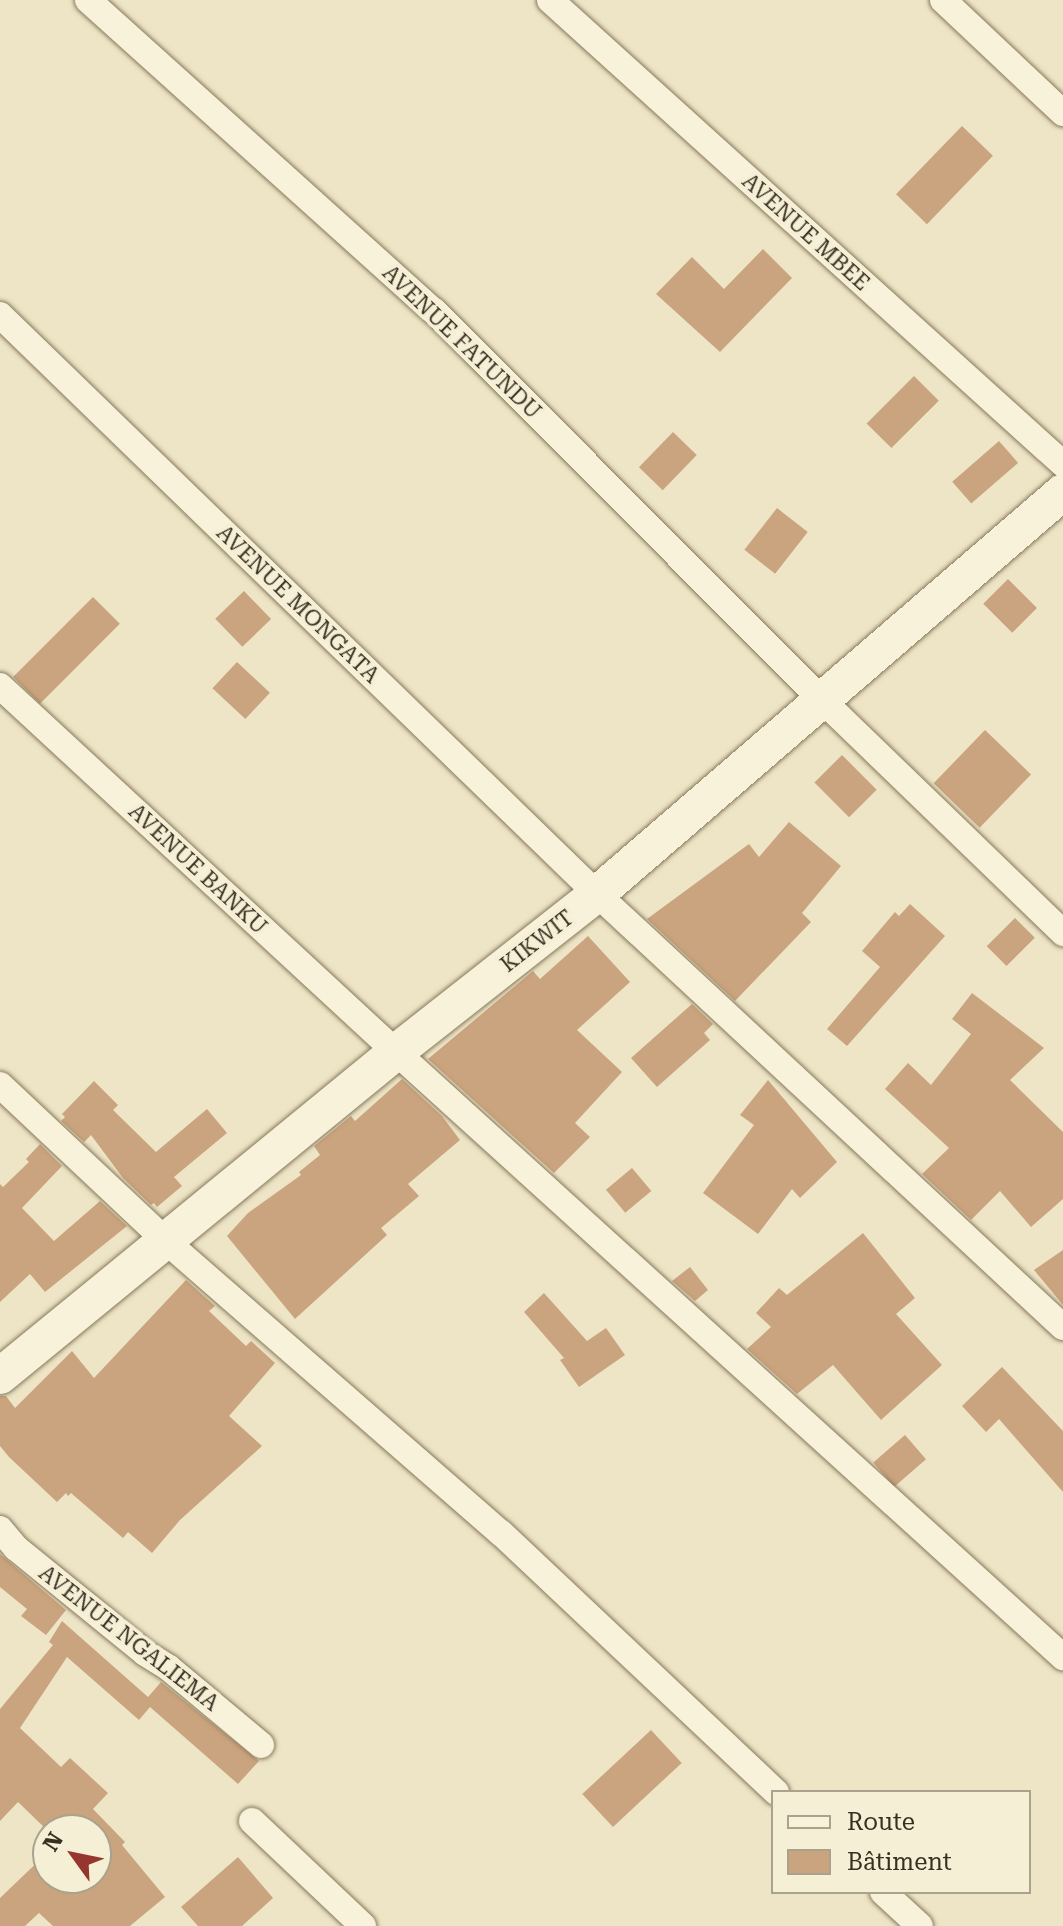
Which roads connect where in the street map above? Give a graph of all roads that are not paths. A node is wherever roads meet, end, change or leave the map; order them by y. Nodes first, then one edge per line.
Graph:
1 (88, 0) edge
2 (550, 0) edge
3 (943, 0) edge
4 (1063, 113) edge
5 (0, 315) edge
6 (1063, 464) edge
7 (1063, 492) edge
8 (0, 686) edge
9 (821, 699) junction
10 (597, 894) junction
11 (1063, 933) edge
12 (396, 1052) junction
13 (0, 1085) edge
14 (167, 1242) junction
15 (1063, 1327) edge
16 (0, 1376) edge
17 (0, 1529) edge
18 (1063, 1657) edge
19 (261, 1745) dead end
20 (774, 1790) edge
21 (252, 1821) dead end
22 (885, 1894) edge
23 (363, 1926) edge
24 (920, 1926) edge

1 - 9 street, AVENUE FATUNDU
2 - 6 street, AVENUE MBEE
3 - 4 street
5 - 10 street, AVENUE MONGATA
7 - 9 main road, KIKWIT
8 - 12 street, AVENUE BANKU
9 - 10 main road, KIKWIT
9 - 11 street, AVENUE FATUNDU
10 - 12 main road, KIKWIT
10 - 15 street, AVENUE MONGATA
12 - 14 main road, KIKWIT
12 - 18 street, AVENUE BANKU
13 - 14 street
14 - 16 main road, KIKWIT
14 - 20 street
17 - 19 street, AVENUE NGALIEMA
21 - 23 street
22 - 24 street

